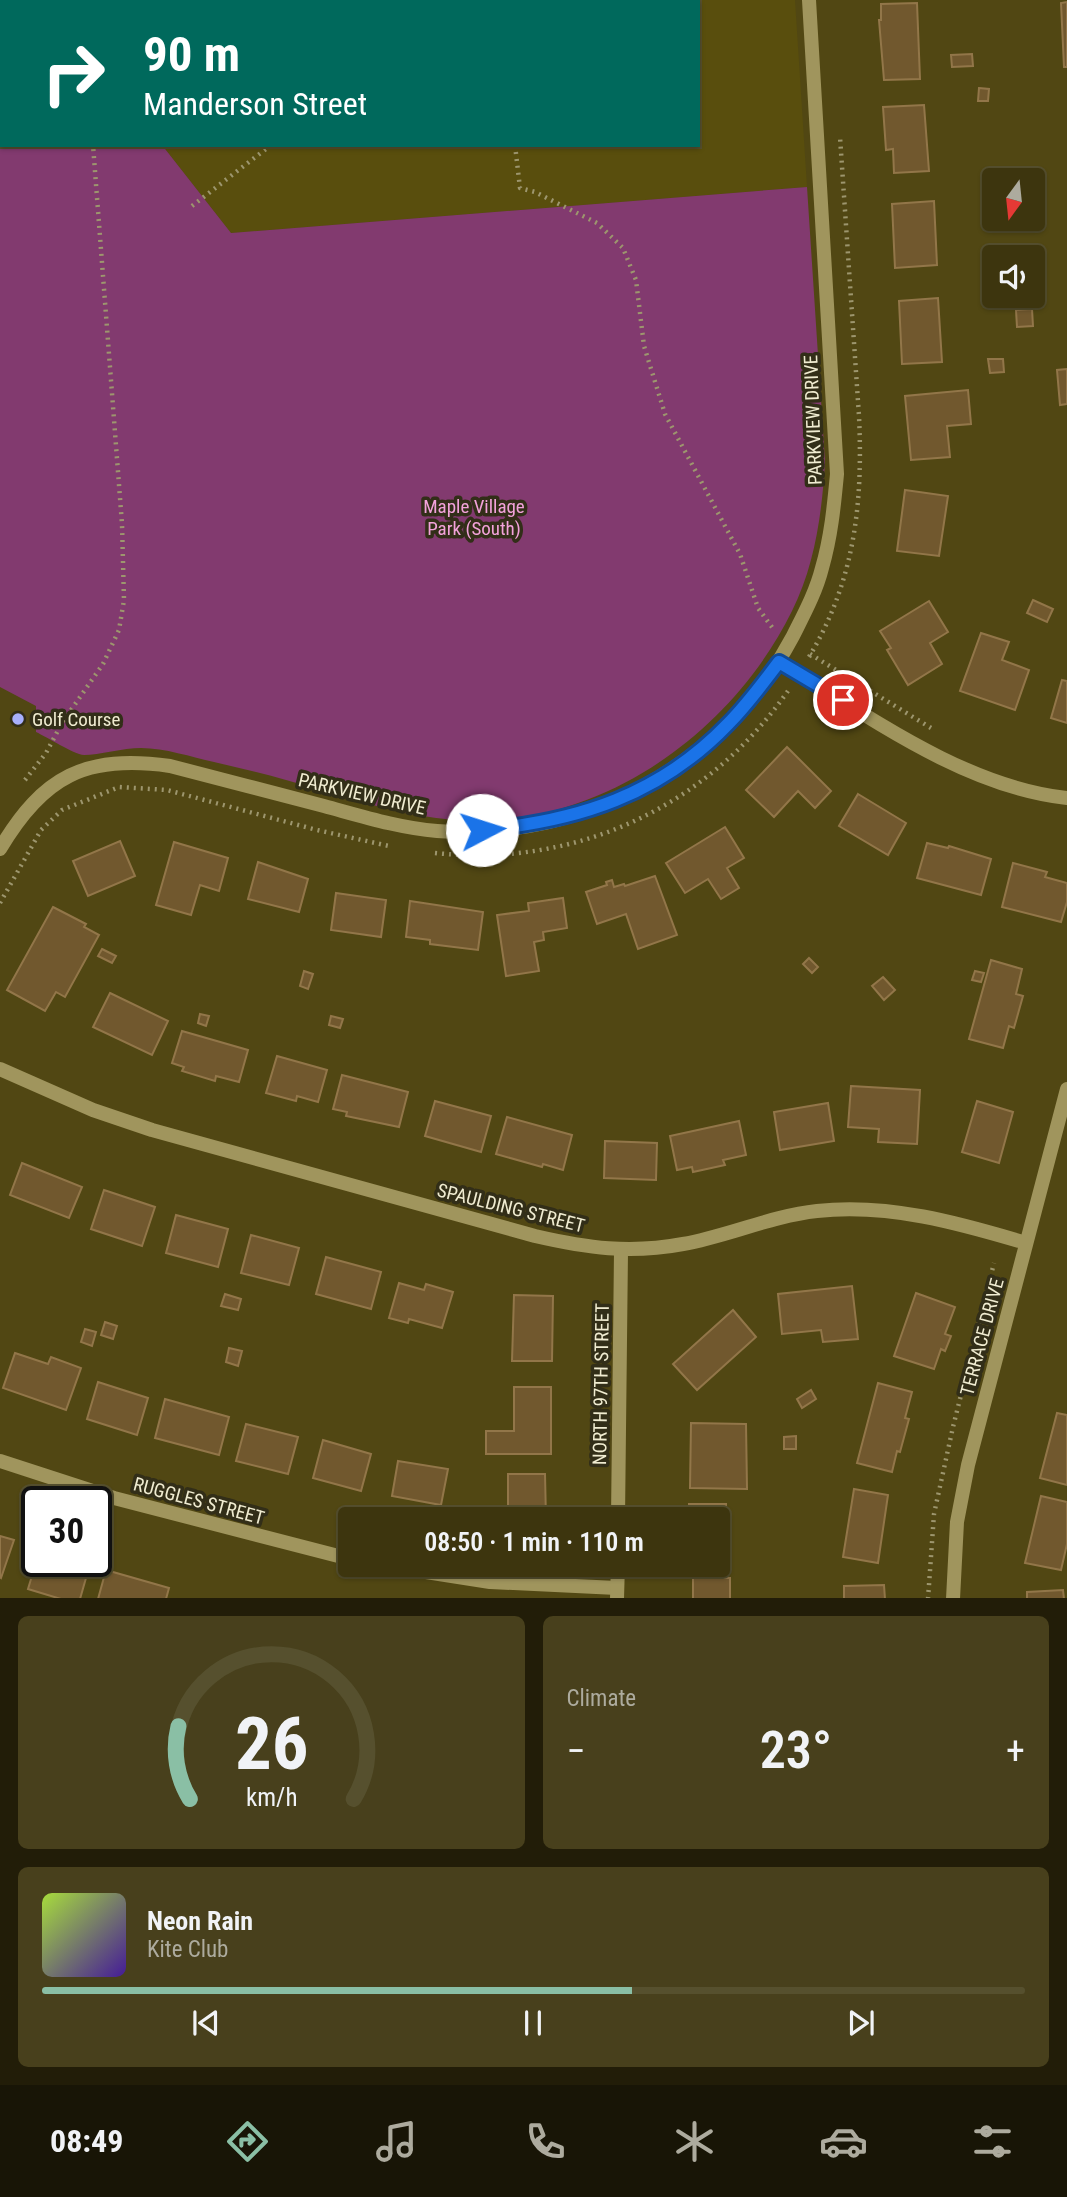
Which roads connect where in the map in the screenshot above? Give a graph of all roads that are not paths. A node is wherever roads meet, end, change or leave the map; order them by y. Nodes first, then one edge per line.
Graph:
1 (809, 0) edge
2 (779, 662) junction
3 (1067, 798) edge
4 (0, 849) edge
5 (0, 1069) edge
6 (1067, 1089) edge
7 (1026, 1244) junction
8 (621, 1251) junction
9 (0, 1461) edge
10 (618, 1507) edge
11 (338, 1556) edge
12 (457, 1577) edge
13 (617, 1593) edge
14 (953, 1598) edge

1 - 2 street, PARKVIEW DRIVE
2 - 3 street
2 - 4 street, PARKVIEW DRIVE
5 - 8 street, SPAULDING STREET
6 - 7 street, TERRACE DRIVE
7 - 8 street, SPAULDING STREET
7 - 14 street, TERRACE DRIVE
8 - 10 street, NORTH 97TH STREET
9 - 11 street, RUGGLES STREET
12 - 13 street

